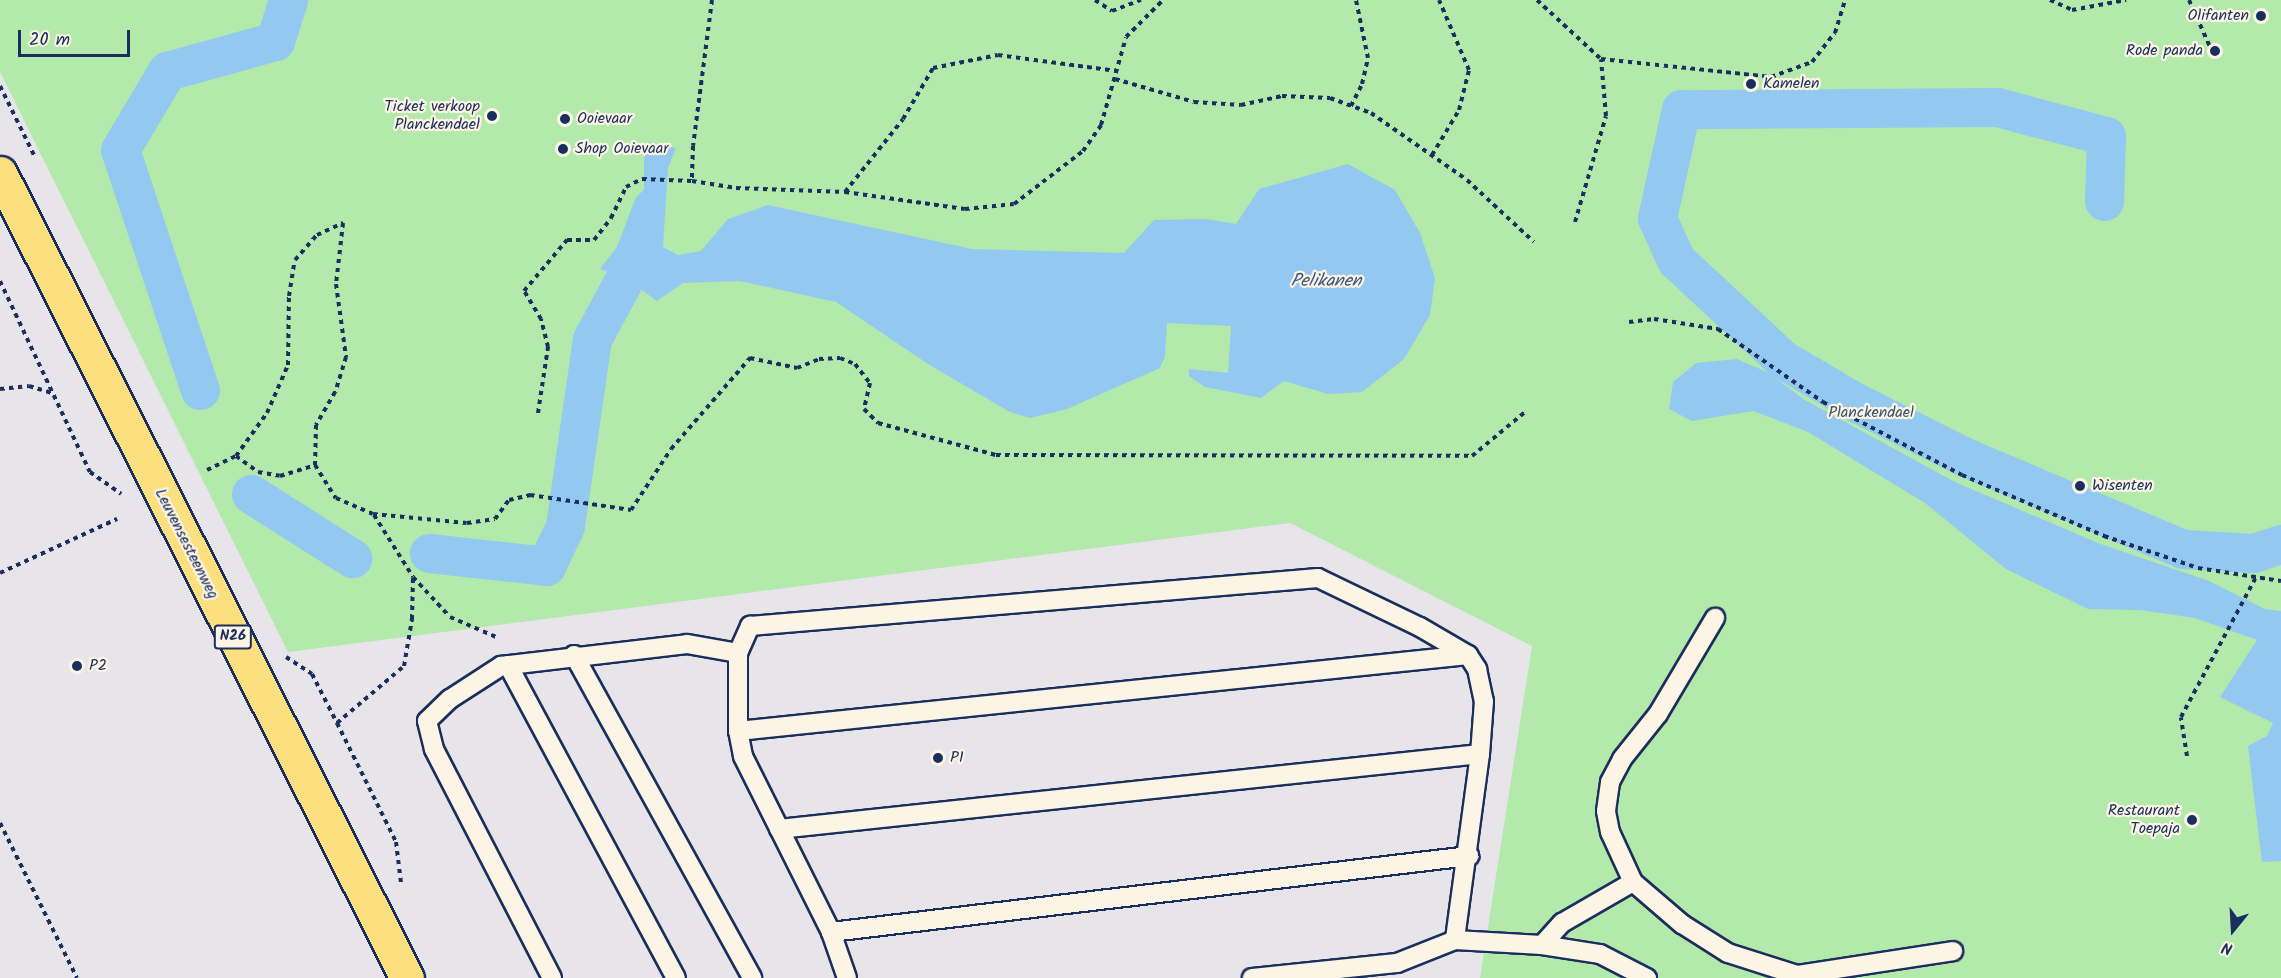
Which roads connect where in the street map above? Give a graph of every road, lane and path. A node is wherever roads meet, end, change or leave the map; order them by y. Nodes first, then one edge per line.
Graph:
1 (712, 0) edge
2 (1095, 0) edge
3 (1141, 0) edge
4 (1163, 0) edge
5 (1356, 0) edge
6 (1438, 0) edge
7 (1537, 0) edge
8 (1845, 0) edge
9 (2050, 0) edge
10 (2126, 0) edge
11 (2189, 0) edge
12 (2210, 47) dead end
13 (1601, 59) junction
14 (1117, 71) junction
15 (1114, 79) junction
16 (1351, 106) junction
17 (1432, 154) junction
18 (0, 173) edge
19 (692, 181) junction
20 (845, 192) junction
21 (1575, 222) dead end
22 (1534, 242) dead end
23 (1629, 322) dead end
24 (0, 389) edge
25 (53, 394) dead end
26 (1525, 412) dead end
27 (538, 413) dead end
28 (236, 456) junction
29 (315, 465) junction
30 (207, 470) dead end
31 (373, 514) junction
32 (117, 519) dead end
33 (0, 573) edge
34 (413, 577) junction
35 (2255, 579) junction
36 (2281, 581) edge
37 (1715, 618) dead end
38 (499, 638) dead end
39 (738, 653) junction
40 (574, 655) junction
41 (1468, 655) junction
42 (508, 665) junction
43 (738, 731) junction
44 (1480, 754) junction
45 (2187, 756) dead end
46 (0, 823) edge
47 (779, 829) junction
48 (1469, 856) junction
49 (1633, 882) junction
50 (402, 891) dead end
51 (831, 932) junction
52 (1455, 940) junction
53 (1542, 945) junction
54 (1953, 951) dead end
55 (77, 978) edge
56 (407, 978) edge
57 (552, 978) edge
58 (676, 978) edge
59 (752, 978) edge
60 (847, 978) edge
61 (1252, 978) edge
62 (1647, 978) edge

1 - 19 path
2 - 3 path
4 - 14 path
5 - 16 path
6 - 17 path
7 - 13 path
8 - 13 path
9 - 10 path
11 - 12 path
13 - 21 path
14 - 15 path
14 - 20 path
15 - 16 path
15 - 20 path
16 - 17 path
17 - 22 path
18 - 56 main road, Leuvensesteenweg / N26
19 - 20 path
19 - 27 path
23 - 35 path
24 - 25 path
26 - 31 path
28 - 29 path
28 - 29 path
28 - 30 path
29 - 31 path
31 - 34 path
32 - 33 path
34 - 38 path
34 - 50 path
35 - 36 path
35 - 45 path
37 - 49 lane
39 - 40 lane
39 - 41 lane
39 - 43 lane
40 - 42 lane
40 - 59 lane
41 - 43 lane
41 - 44 lane
42 - 57 lane
42 - 58 lane
43 - 47 lane
44 - 47 lane
44 - 48 lane
46 - 55 path
47 - 51 lane
48 - 51 lane
48 - 52 lane
49 - 53 lane
49 - 54 lane
51 - 60 lane
52 - 53 lane
52 - 61 lane
53 - 62 lane

